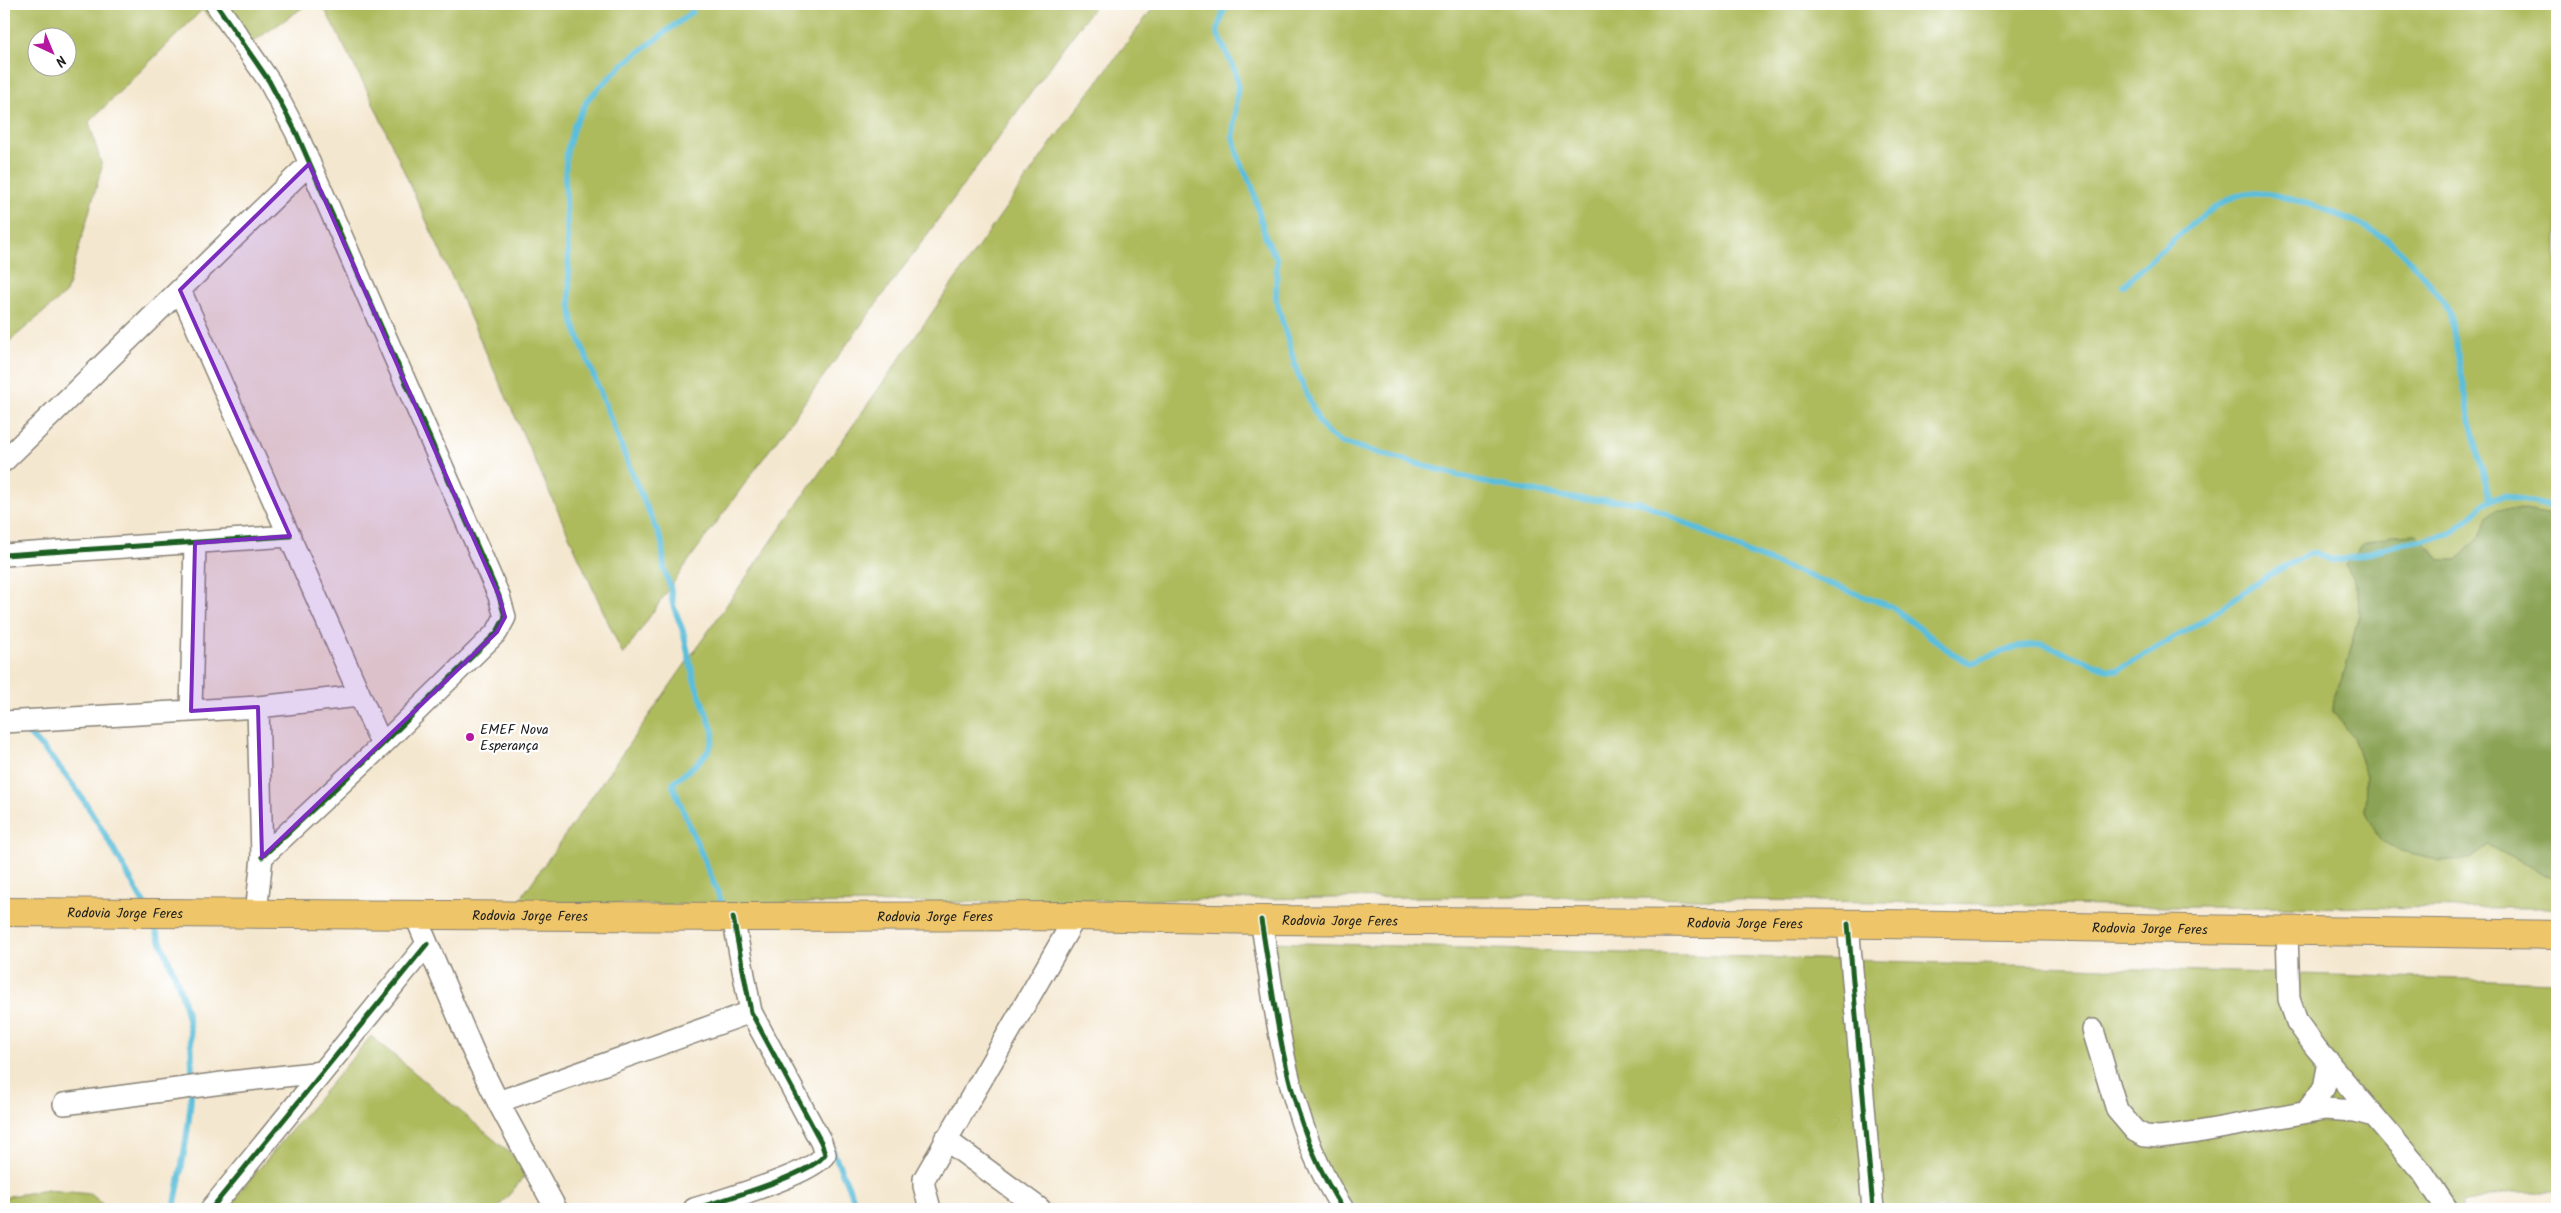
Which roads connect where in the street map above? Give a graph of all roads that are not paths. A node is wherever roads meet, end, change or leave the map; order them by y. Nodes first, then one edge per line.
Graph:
1 (216, 4) edge
2 (309, 164) junction
3 (180, 290) junction
4 (4, 461) edge
5 (290, 536) junction
6 (195, 543) junction
7 (4, 555) edge
8 (359, 696) junction
9 (258, 707) junction
10 (191, 711) junction
11 (4, 722) edge
12 (382, 745) junction
13 (262, 857) junction
14 (4, 912) edge
15 (256, 914) junction
16 (415, 916) junction
17 (1076, 916) junction
18 (733, 917) junction
19 (1261, 920) junction
20 (1848, 924) junction
21 (2287, 931) junction
22 (2557, 935) edge
23 (427, 944) junction
24 (751, 1012) junction
25 (2094, 1030) dead end
26 (2329, 1062) junction
27 (322, 1072) junction
28 (498, 1102) junction
29 (64, 1104) dead end
30 (2306, 1112) junction
31 (2374, 1116) junction
32 (945, 1139) junction
33 (211, 1209) edge
34 (556, 1209) edge
35 (694, 1209) edge
36 (930, 1209) edge
37 (1040, 1209) edge
38 (1343, 1209) edge
39 (1873, 1209) edge
40 (2447, 1209) edge

1 - 2 street
2 - 3 street
2 - 12 street
3 - 4 street
3 - 5 street
5 - 6 street
5 - 8 street
6 - 7 street
6 - 10 street
8 - 9 street
8 - 12 street
9 - 10 street
9 - 13 street
10 - 11 street
12 - 13 street
13 - 15 street
14 - 15 main road, Rodovia Jorge Feres
15 - 16 main road, Rodovia Jorge Feres
16 - 18 main road, Rodovia Jorge Feres
16 - 23 street
17 - 18 main road, Rodovia Jorge Feres
17 - 19 main road, Rodovia Jorge Feres
17 - 32 street
18 - 24 street
19 - 20 main road, Rodovia Jorge Feres
19 - 38 street
20 - 21 main road, Rodovia Jorge Feres
20 - 39 street
21 - 22 main road, Rodovia Jorge Feres
21 - 26 street
23 - 27 street
23 - 28 street
24 - 28 street
24 - 35 street
25 - 30 street
26 - 30 street
26 - 31 street
27 - 29 street
27 - 33 street
28 - 34 street
30 - 31 street
31 - 40 street
32 - 36 street
32 - 37 street

